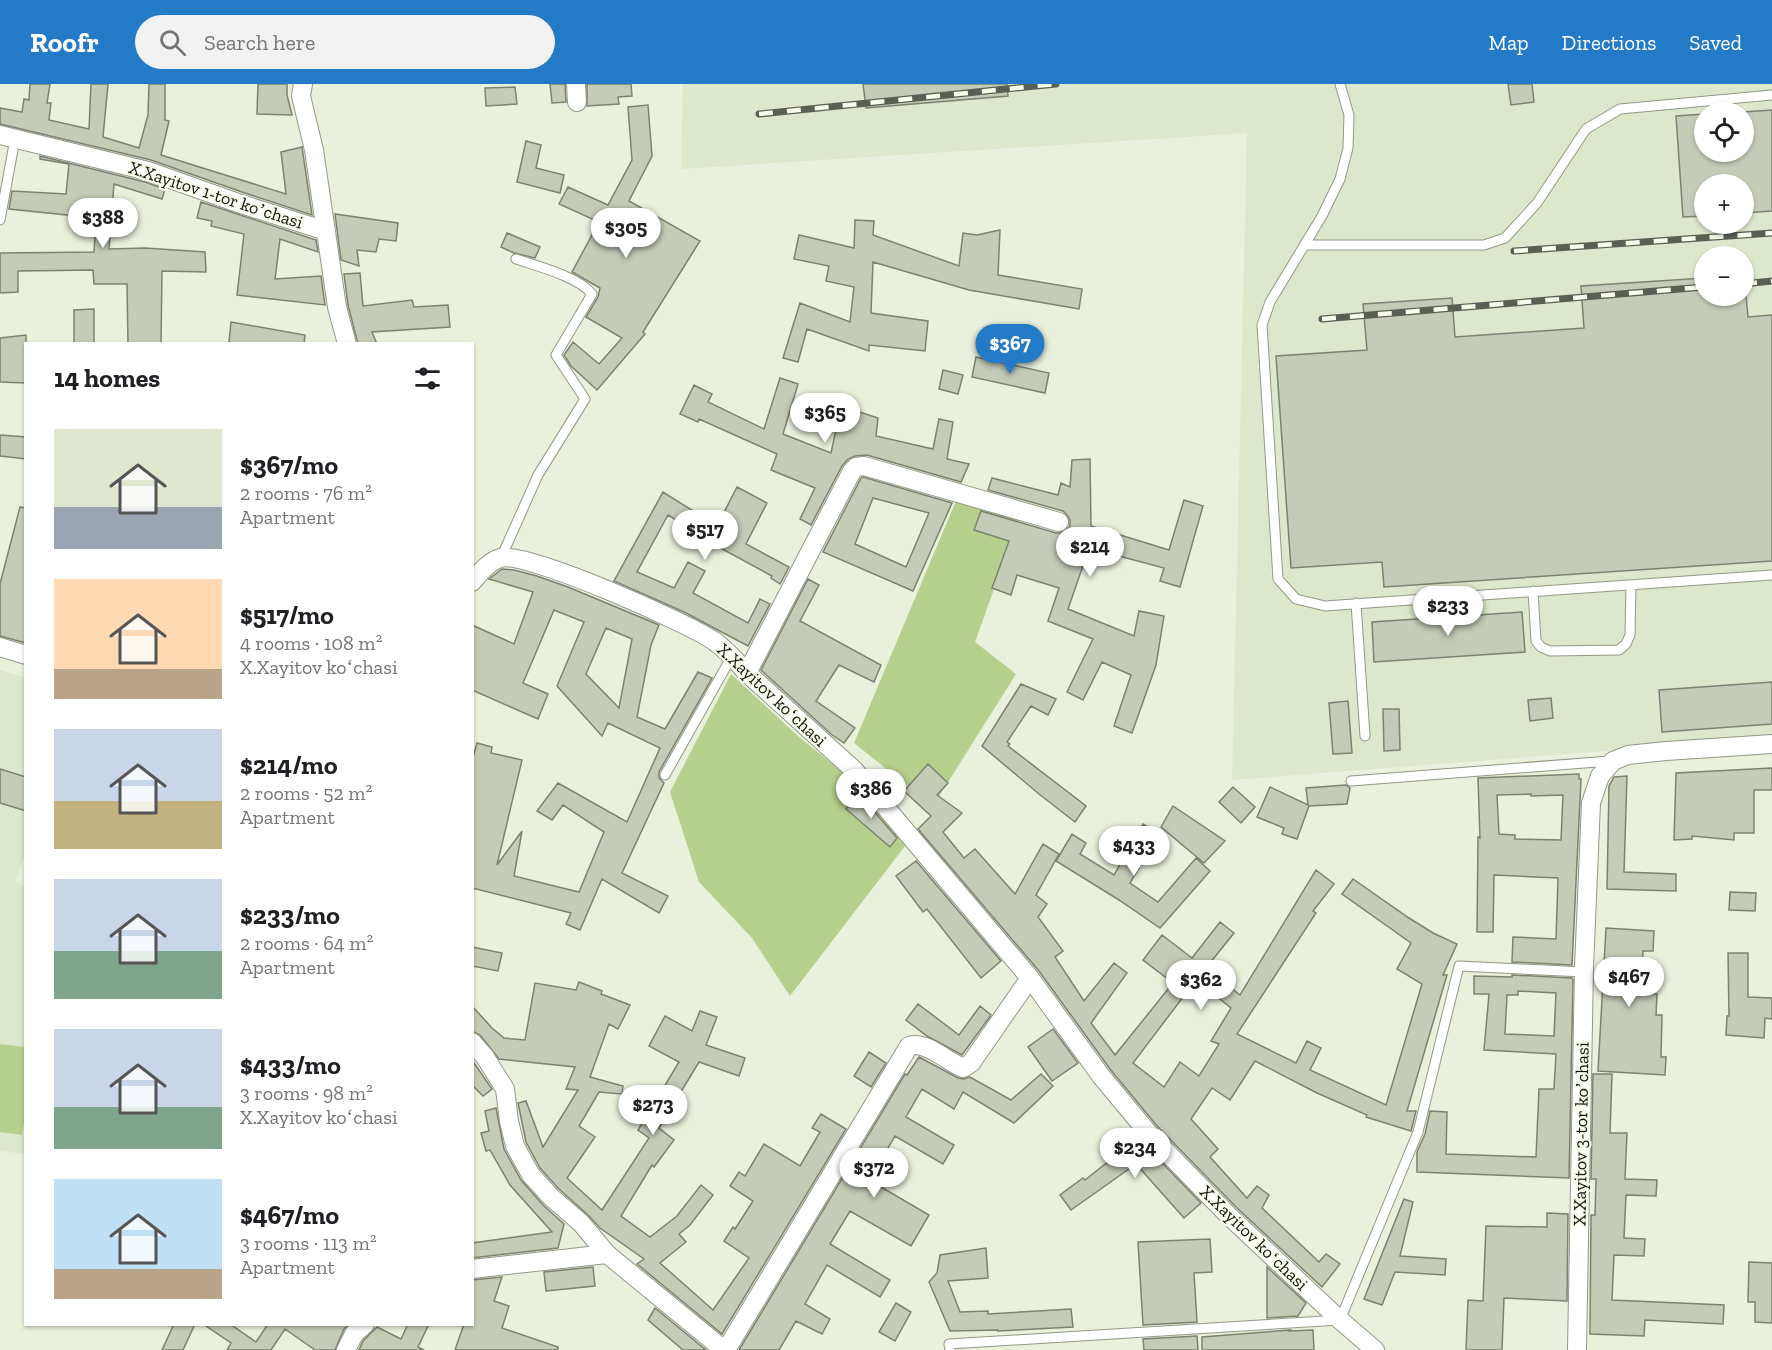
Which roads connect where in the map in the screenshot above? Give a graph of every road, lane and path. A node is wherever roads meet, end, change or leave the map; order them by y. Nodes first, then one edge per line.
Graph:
1 (303, 84) edge
2 (1340, 84) edge
3 (1772, 95) edge
4 (8, 137) edge
5 (0, 220) edge
6 (326, 231) junction
7 (1304, 244) junction
8 (516, 259) dead end
9 (346, 342) edge
10 (1059, 522) dead end
11 (501, 558) junction
12 (1772, 575) edge
13 (474, 580) edge
14 (1631, 585) junction
15 (1533, 591) junction
16 (1356, 603) junction
17 (0, 647) edge
18 (24, 654) edge
19 (732, 656) junction
20 (747, 673) junction
21 (1365, 736) dead end
22 (1772, 744) edge
23 (1613, 761) junction
24 (665, 774) dead end
25 (1352, 781) dead end
26 (1584, 972) junction
27 (1030, 978) junction
28 (474, 1044) edge
29 (608, 1254) junction
30 (474, 1269) edge
31 (1340, 1320) junction
32 (363, 1326) edge
33 (346, 1350) edge
34 (725, 1350) edge
35 (950, 1350) edge
36 (1375, 1350) edge
37 (1577, 1350) edge

1 - 6 street
2 - 7 lane
3 - 7 lane
4 - 5 lane
4 - 6 street, X.Xayitov 1-tor koʼchasi
6 - 9 street
7 - 16 lane
8 - 11 lane
10 - 20 street
11 - 13 street
11 - 19 street, X.Xayitov koʻchasi
12 - 14 lane
14 - 15 lane
14 - 15 lane
15 - 16 lane
16 - 21 lane
17 - 18 street
19 - 20 street, X.Xayitov koʻchasi
19 - 24 lane
20 - 27 street, X.Xayitov koʻchasi
22 - 23 street
23 - 25 lane
23 - 26 street, X.Xayitov 3-tor koʼchasi
26 - 31 lane
26 - 37 street, X.Xayitov 3-tor koʼchasi
27 - 31 street, X.Xayitov koʻchasi
27 - 34 street
28 - 29 street
29 - 30 street
29 - 34 street
31 - 35 lane
31 - 36 street, X.Xayitov koʻchasi
32 - 33 street

